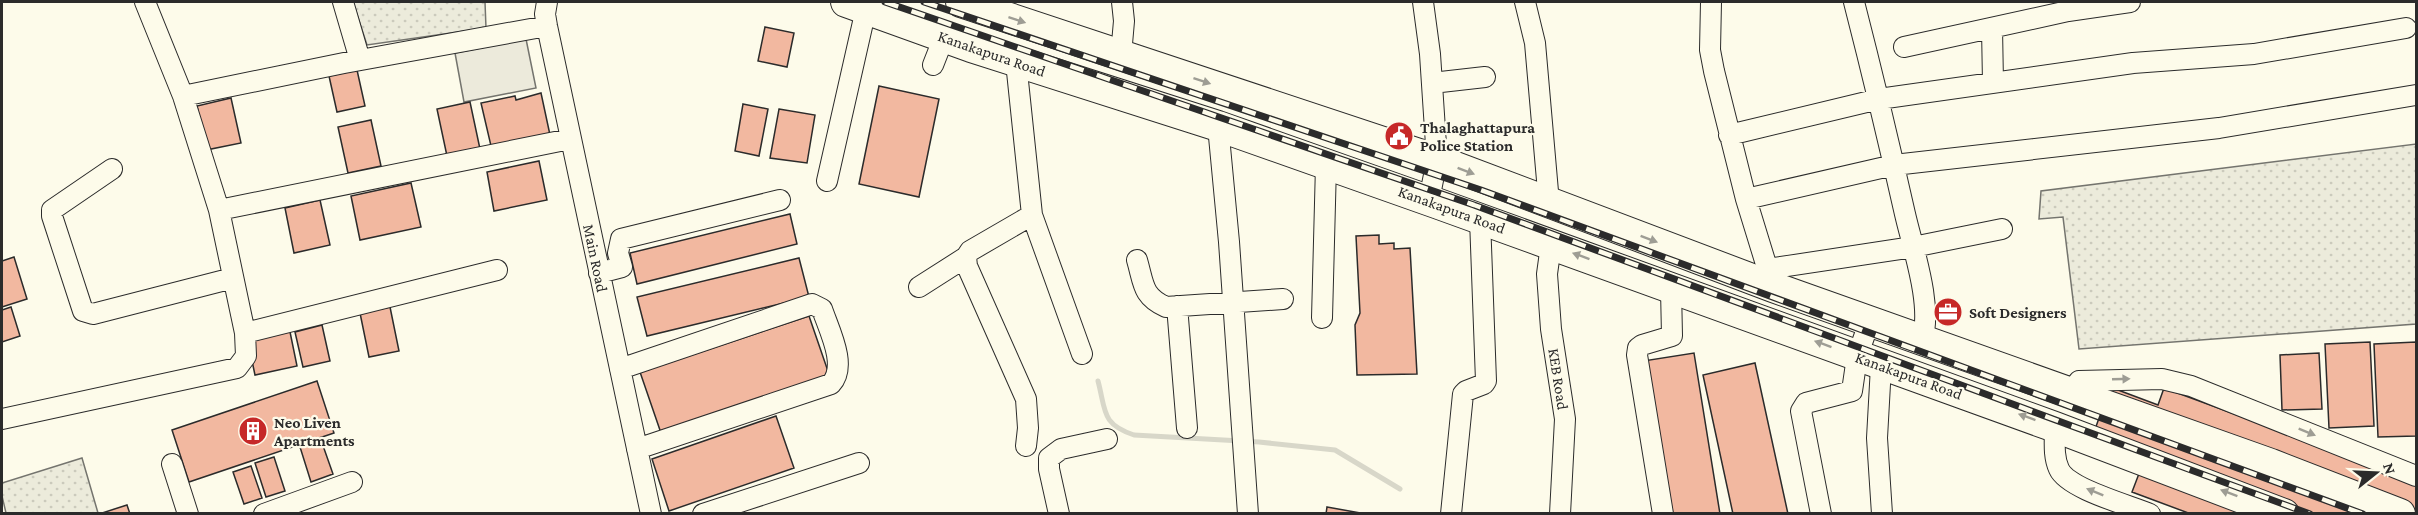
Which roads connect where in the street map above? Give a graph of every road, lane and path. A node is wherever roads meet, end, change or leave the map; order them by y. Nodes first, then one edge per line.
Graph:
1 (145, 2) edge
2 (343, 2) edge
3 (547, 2) edge
4 (964, 2) edge
5 (1122, 2) edge
6 (1423, 2) edge
7 (1526, 2) edge
8 (1711, 2) edge
9 (1854, 2) edge
10 (2130, 2) edge
11 (856, 5) edge
12 (547, 26) junction
13 (1992, 28) junction
14 (2406, 28) dead end
15 (944, 37) junction
16 (1904, 47) dead end
17 (1121, 55) junction
18 (360, 60) junction
19 (1016, 62) junction
20 (933, 65) dead end
21 (1485, 77) dead end
22 (1432, 83) junction
23 (1993, 83) junction
24 (2416, 95) edge
25 (183, 96) junction
26 (1879, 99) junction
27 (1218, 126) junction
28 (1730, 135) junction
29 (570, 139) junction
30 (1437, 160) junction
31 (1326, 165) junction
32 (1894, 165) junction
33 (112, 169) dead end
34 (827, 181) dead end
35 (780, 200) dead end
36 (1429, 200) junction
37 (1746, 200) junction
38 (1549, 203) junction
39 (219, 210) junction
40 (1032, 215) junction
41 (1480, 219) junction
42 (2002, 229) dead end
43 (1551, 244) junction
44 (1913, 247) junction
45 (966, 257) junction
46 (1137, 260) dead end
47 (497, 270) dead end
48 (599, 273) junction
49 (233, 278) junction
50 (1771, 278) junction
51 (919, 287) dead end
52 (1671, 289) junction
53 (1283, 299) dead end
54 (1233, 302) junction
55 (1177, 306) junction
56 (1322, 318) dead end
57 (1870, 320) junction
58 (245, 333) junction
59 (1922, 340) junction
60 (1082, 354) dead end
61 (1869, 361) junction
62 (620, 369) junction
63 (2069, 394) junction
64 (2, 419) edge
65 (2055, 427) junction
66 (1187, 428) dead end
67 (1107, 439) dead end
68 (1026, 446) dead end
69 (637, 449) junction
70 (859, 463) dead end
71 (172, 464) dead end
72 (2416, 476) edge
73 (352, 482) dead end
74 (188, 513) edge
75 (264, 513) edge
76 (651, 513) edge
77 (703, 513) edge
78 (1059, 513) edge
79 (1248, 513) edge
80 (1450, 513) edge
81 (1560, 513) edge
82 (1663, 513) edge
83 (1821, 513) edge
84 (1882, 513) edge
85 (2150, 513) edge
86 (2284, 513) edge
87 (2400, 513) edge

1 - 25 street
2 - 18 street
3 - 12 street, Main Road
4 -> 17 highway
5 - 17 street
6 - 22 street
7 - 38 street
8 - 28 street
9 - 26 street
10 - 13 street
11 - 15 highway, Kanakapura Road
11 - 34 street
12 - 18 street
12 - 29 street, Main Road
13 - 16 street
13 - 23 street
14 - 23 street
15 - 19 highway, Kanakapura Road
15 - 20 street
17 -> 30 highway
18 - 25 street
19 - 27 highway, Kanakapura Road
19 - 40 street
21 - 22 street
22 - 30 street
23 - 26 street
24 - 32 street
25 - 39 street
26 - 28 street
26 - 32 street
27 - 31 highway, Kanakapura Road
27 - 54 street
28 - 37 street
29 - 39 street
29 - 48 street, Main Road
30 - 36 street
30 -> 38 highway
31 - 36 highway, Kanakapura Road
31 - 56 street
32 - 37 street
32 - 44 street
33 - 49 street
35 - 48 street
36 - 41 highway, Kanakapura Road
37 - 50 street
38 -> 50 highway
39 - 49 street
40 - 45 street
40 - 60 street
41 - 43 highway, Kanakapura Road
41 - 80 street
42 - 44 street
52 -> 43 highway, Kanakapura Road
43 - 81 street, KEB Road
44 - 50 street
44 - 59 street
45 - 51 street
45 - 68 street
46 - 55 street
47 - 58 street
48 - 62 street, Main Road
49 - 58 street
50 - 57 highway
61 -> 52 highway, Kanakapura Road
52 - 82 street
53 - 54 street
54 - 55 street
54 - 79 street
55 - 66 street
57 - 59 highway
57 - 61 street
58 - 64 street
59 - 63 highway
65 -> 61 highway, Kanakapura Road
61 - 83 street
61 - 84 street
62 - 69 street, Main Road
62 - 69 street
63 -> 72 street
63 - 87 highway
85 -> 65 street
86 -> 65 highway, Kanakapura Road
67 - 78 street
69 - 76 street, Main Road
70 - 77 street
71 - 74 street
73 - 75 street

